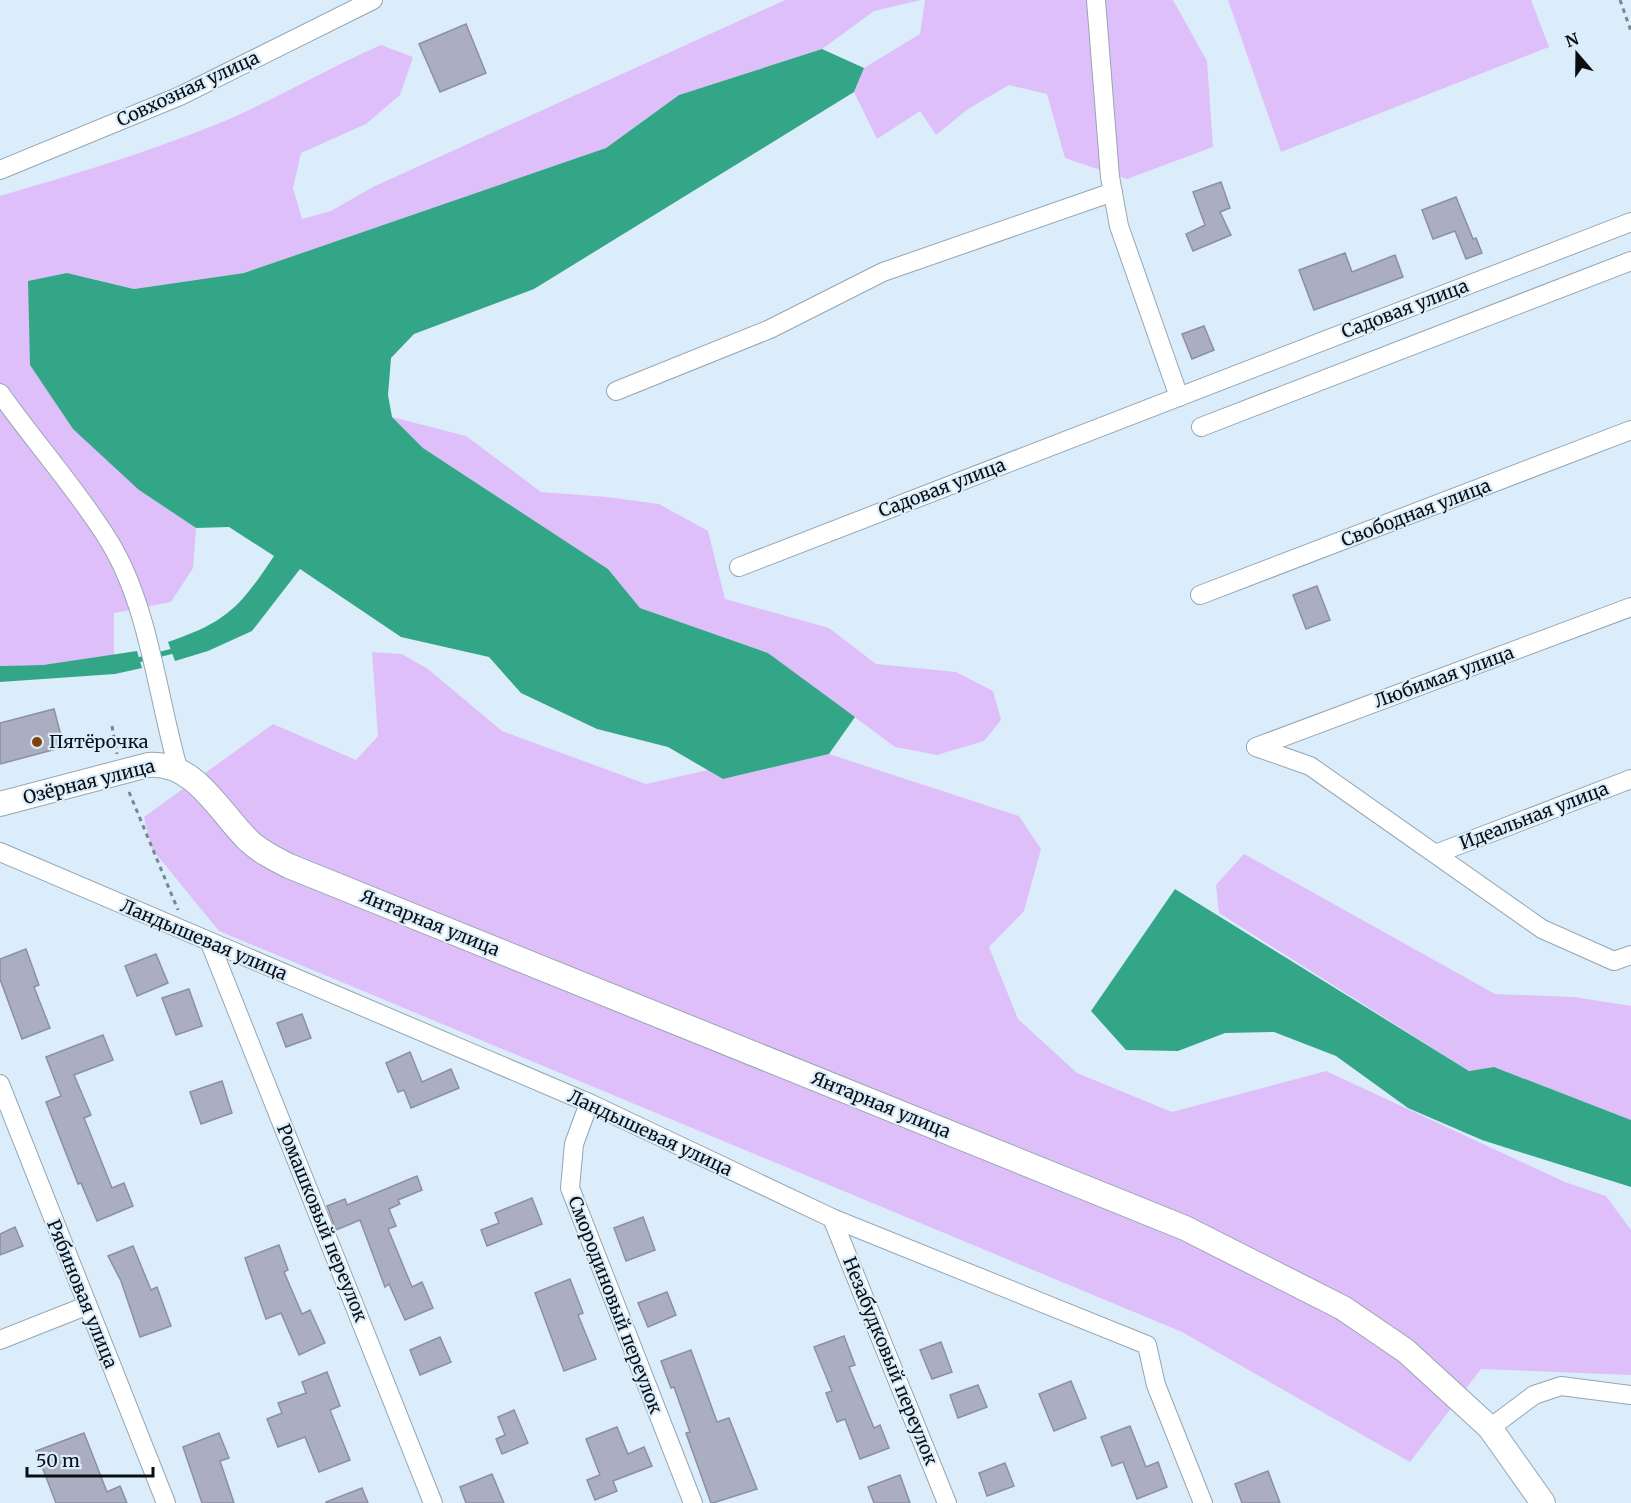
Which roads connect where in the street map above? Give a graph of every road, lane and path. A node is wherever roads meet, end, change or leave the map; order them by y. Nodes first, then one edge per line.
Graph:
1 (373, 0) edge
2 (1096, 0) edge
3 (1620, 0) edge
4 (1631, 31) edge
5 (0, 170) edge
6 (1113, 192) junction
7 (1631, 222) edge
8 (1631, 261) edge
9 (616, 391) dead end
10 (0, 393) edge
11 (1179, 397) junction
12 (1201, 427) dead end
13 (1631, 430) edge
14 (739, 567) dead end
15 (1200, 596) dead end
16 (1631, 607) edge
17 (112, 726) dead end
18 (178, 768) junction
19 (121, 772) junction
20 (1631, 779) edge
21 (0, 804) edge
22 (0, 852) edge
23 (1437, 853) junction
24 (189, 934) junction
25 (210, 943) junction
26 (1622, 958) edge
27 (0, 1084) edge
28 (589, 1103) junction
29 (832, 1218) junction
30 (86, 1306) junction
31 (0, 1340) edge
32 (1631, 1395) edge
33 (1490, 1428) junction
34 (166, 1503) edge
35 (434, 1503) edge
36 (693, 1503) edge
37 (947, 1503) edge
38 (1203, 1503) edge
39 (1543, 1503) edge

1 - 5 street, Совхозная улица
2 - 6 street
3 - 4 path
6 - 9 street
6 - 11 street
7 - 11 street, Садовая улица
8 - 12 street, Садовая улица
10 - 18 street
11 - 14 street, Садовая улица
13 - 15 street, Свободная улица
16 - 23 street, Любимая улица
17 - 19 path
18 - 19 street, Озёрная улица
18 - 33 street, Янтарная улица
19 - 21 street, Озёрная улица
19 - 24 path
20 - 23 street, Идеальная улица
22 - 24 street, Ландышевая улица
23 - 26 street
24 - 25 street, Ландышевая улица
25 - 28 street, Ландышевая улица
25 - 35 street, Ромашковый переулок
27 - 30 street, Рябиновая улица
28 - 29 street, Ландышевая улица
28 - 36 street, Смородиновый переулок
29 - 37 street, Незабудковый переулок
29 - 38 street, Ландышевая улица
30 - 31 street
30 - 34 street, Рябиновая улица
32 - 33 street
33 - 39 street, Янтарная улица

